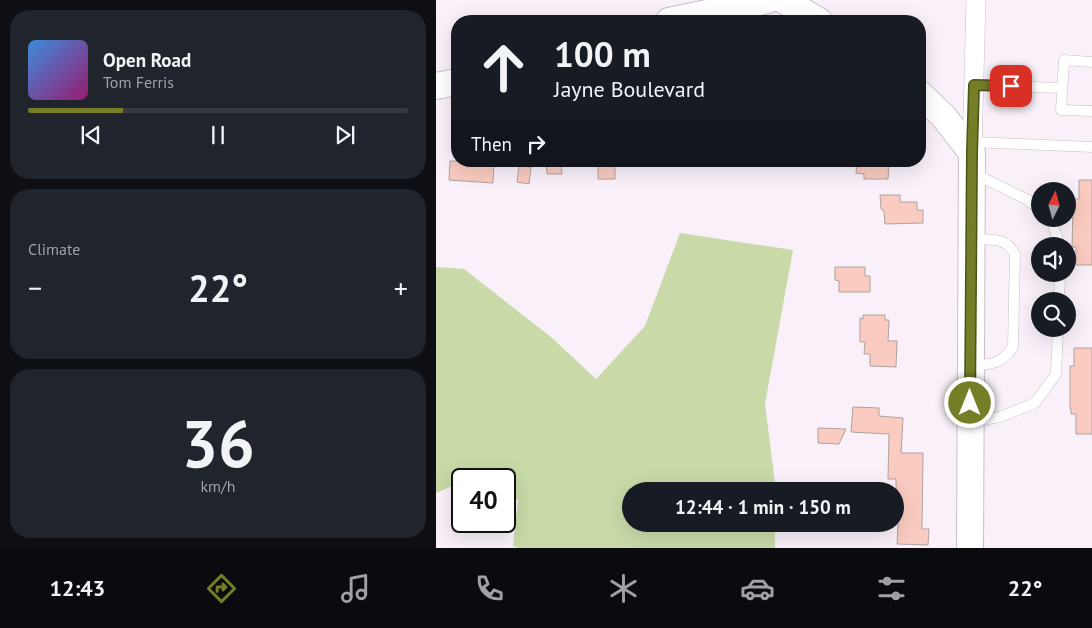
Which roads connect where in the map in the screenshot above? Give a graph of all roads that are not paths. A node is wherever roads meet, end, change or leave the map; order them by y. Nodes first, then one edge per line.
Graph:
1 (768, 0) edge
2 (782, 0) edge
3 (976, 0) edge
4 (697, 15) edge
5 (808, 15) edge
6 (1092, 62) edge
7 (451, 83) edge
8 (974, 85) junction
9 (436, 86) edge
10 (1062, 88) junction
11 (926, 100) edge
12 (1092, 111) edge
13 (1092, 147) edge
14 (972, 156) junction
15 (1031, 203) edge
16 (971, 239) junction
17 (1058, 337) edge
18 (971, 365) junction
19 (970, 422) junction
20 (970, 548) edge

1 - 4 street
2 - 5 street
3 - 8 street
6 - 10 lane
7 - 9 street
8 - 10 lane
8 - 14 street
10 - 12 lane
11 - 14 street
13 - 14 lane
14 - 15 lane
14 - 16 street
16 - 18 street
16 - 18 lane
17 - 19 lane
18 - 19 street
19 - 20 street

